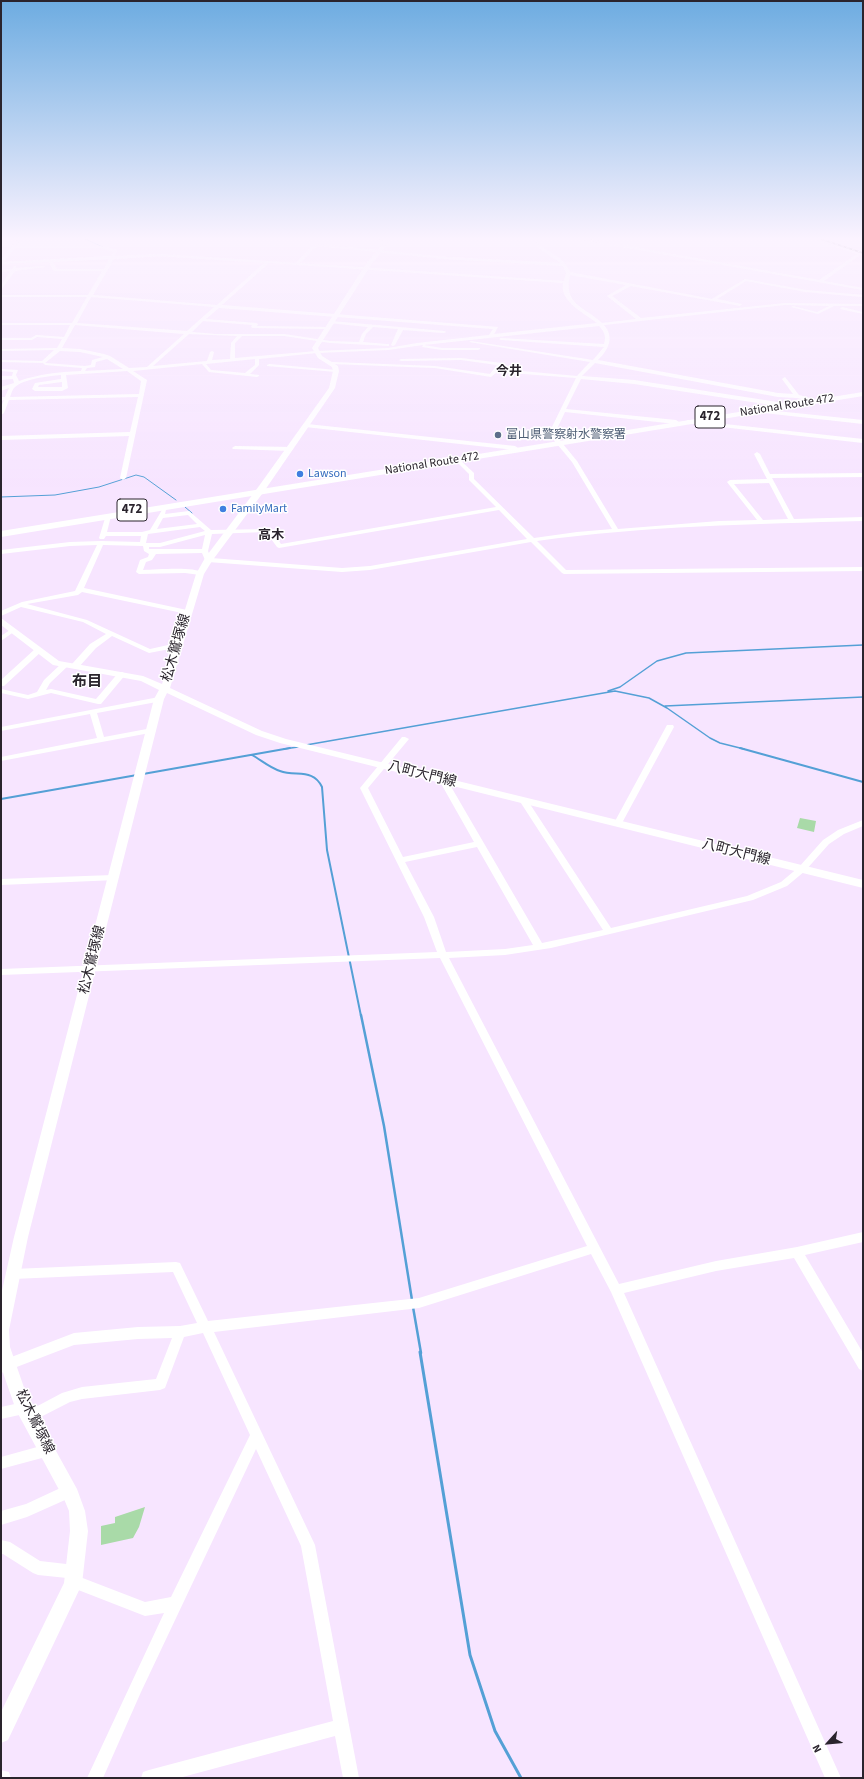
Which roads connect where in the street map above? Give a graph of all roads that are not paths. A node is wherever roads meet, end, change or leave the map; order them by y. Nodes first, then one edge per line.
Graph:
1 (76, 321) edge
2 (202, 321) edge
3 (210, 321) edge
4 (411, 321) edge
5 (598, 321) edge
6 (619, 321) edge
7 (330, 322) joint
8 (600, 323) junction
9 (1, 324) edge
10 (74, 324) junction
11 (449, 324) junction
12 (371, 326) junction
13 (256, 327) junction
14 (326, 328) junction
15 (401, 328) junction
16 (444, 332) junction
17 (188, 333) junction
18 (254, 335) junction
19 (490, 335) junction
20 (240, 336) junction
21 (65, 338) junction
22 (1, 339) edge
23 (32, 339) junction
24 (320, 340) junction
25 (454, 340) junction
26 (438, 341) junction
27 (361, 342) junction
28 (483, 344) junction
29 (393, 345) junction
30 (407, 346) junction
31 (607, 346) junction
32 (27, 349) junction
33 (478, 349) junction
34 (1, 350) edge
35 (57, 350) junction
36 (212, 352) dead end
37 (317, 352) junction
38 (403, 355) junction
39 (108, 357) junction
40 (268, 357) junction
41 (232, 360) junction
42 (257, 360) junction
43 (1, 361) edge
44 (15, 361) junction
45 (478, 361) junction
46 (593, 361) junction
47 (44, 363) junction
48 (332, 363) junction
49 (206, 364) junction
50 (269, 365) junction
51 (398, 365) junction
52 (85, 367) junction
53 (149, 367) junction
54 (232, 369) dead end
55 (1, 370) edge
56 (126, 370) junction
57 (496, 370) junction
58 (336, 371) junction
59 (82, 373) junction
60 (227, 373) junction
61 (63, 374) junction
62 (246, 375) junction
63 (15, 376) junction
64 (35, 376) junction
65 (579, 377) junction
66 (1, 378) edge
67 (785, 379) dead end
68 (64, 380) junction
69 (17, 384) junction
70 (1, 388) edge
71 (863, 393) edge
72 (141, 395) junction
73 (797, 396) junction
74 (1, 399) edge
75 (7, 399) junction
76 (814, 400) junction
77 (784, 405) junction
78 (562, 410) junction
79 (757, 411) junction
80 (1, 413) edge
81 (676, 422) junction
82 (688, 422) junction
83 (863, 422) edge
84 (307, 426) junction
85 (132, 434) junction
86 (1, 438) edge
87 (863, 441) edge
88 (558, 442) junction
89 (235, 448) dead end
90 (515, 448) junction
91 (290, 449) junction
92 (757, 454) dead end
93 (458, 460) junction
94 (863, 475) edge
95 (123, 478) dead end
96 (770, 478) junction
97 (261, 490) junction
98 (165, 507) junction
99 (500, 508) junction
100 (108, 516) junction
101 (162, 516) junction
102 (863, 519) edge
103 (760, 520) junction
104 (791, 520) junction
105 (202, 525) junction
106 (231, 530) junction
107 (615, 530) junction
108 (1, 531) edge
109 (209, 532) junction
110 (149, 533) junction
111 (1, 534) edge
112 (103, 534) junction
113 (531, 539) junction
114 (100, 543) junction
115 (144, 544) junction
116 (1, 552) edge
117 (152, 552) junction
118 (207, 556) junction
119 (863, 569) edge
120 (200, 573) junction
121 (78, 589) junction
122 (21, 604) junction
123 (187, 612) junction
124 (1, 614) edge
125 (1, 621) edge
126 (13, 630) junction
127 (112, 634) junction
128 (1, 639) edge
129 (177, 645) junction
130 (38, 651) junction
131 (65, 665) junction
132 (75, 666) junction
133 (122, 674) junction
134 (1, 684) edge
135 (165, 688) junction
136 (1, 691) edge
137 (42, 694) junction
138 (159, 699) junction
139 (98, 702) junction
140 (92, 712) junction
141 (670, 727) dead end
142 (1, 729) edge
143 (152, 730) junction
144 (405, 739) dead end
145 (101, 740) junction
146 (1, 759) edge
147 (384, 766) junction
148 (443, 780) junction
149 (523, 800) junction
150 (863, 823) edge
151 (618, 824) junction
152 (479, 844) junction
153 (400, 860) junction
154 (802, 869) junction
155 (113, 878) junction
156 (1, 882) edge
157 (863, 884) edge
158 (609, 932) junction
159 (539, 947) junction
160 (443, 955) junction
161 (91, 969) junction
162 (1, 972) edge
163 (863, 1237) edge
164 (595, 1248) junction
165 (797, 1252) junction
166 (14, 1274) junction
167 (616, 1290) junction
168 (205, 1327) junction
169 (180, 1332) junction
170 (863, 1365) edge
171 (5, 1366) edge
172 (1, 1413) edge
173 (27, 1413) junction
174 (256, 1436) junction
175 (48, 1450) junction
176 (1, 1462) edge
177 (69, 1491) junction
178 (1, 1518) edge
179 (1, 1547) edge
180 (74, 1577) junction
181 (176, 1604) junction
182 (342, 1726) junction
183 (1, 1733) edge
184 (95, 1778) edge
185 (149, 1778) edge
186 (351, 1778) edge
187 (833, 1778) edge

1 - 10 street
2 - 17 street
3 - 13 street
4 - 11 street
5 - 8 street
6 - 8 street
7 - 12 street
7 - 14 main road
8 - 19 street
8 - 31 street
9 - 10 street
10 - 17 street
10 - 21 street
11 - 16 street
11 - 19 street
12 - 15 street
12 - 27 street
13 - 14 street
13 - 18 street
14 - 24 main road
15 - 16 street
15 - 29 street
16 - 26 street
17 - 20 street
17 - 53 street
18 - 20 street
18 - 24 street
19 - 25 street
19 - 31 street
20 - 41 street
21 - 23 street
21 - 35 street
22 - 23 street
23 - 32 street
24 - 27 street
24 - 37 main road
25 - 26 street
25 - 28 street
26 - 30 street
27 - 29 street
28 - 33 street
28 - 46 street
29 - 30 street
30 - 33 street
30 - 37 street
30 - 38 street
31 - 46 street
32 - 34 street
32 - 35 street
32 - 44 street
33 - 45 street
35 - 39 street
35 - 47 street
36 - 49 street
37 - 40 street
37 - 48 main road
38 - 45 street
38 - 51 street
39 - 52 street
39 - 56 street
40 - 42 street
40 - 50 street
41 - 42 street
41 - 49 street
42 - 49 street
42 - 62 street
43 - 44 street
44 - 47 street
45 - 57 street
46 - 65 street
46 - 73 street
47 - 52 street
47 - 64 street
48 - 51 street
48 - 58 main road
49 - 53 street
49 - 60 street
50 - 58 street
50 - 62 street
51 - 57 street
52 - 59 street
53 - 56 street
54 - 60 street
55 - 63 street
56 - 59 street
56 - 72 street
57 - 65 street
58 - 84 main road, 松木鷲塚線
59 - 61 street
60 - 62 street
61 - 64 street
61 - 68 street
63 - 64 street
63 - 66 street
63 - 69 street
64 - 69 street
65 - 77 street
65 - 78 street
67 - 73 street
68 - 68 street
69 - 70 street
69 - 75 street
71 - 76 highway, National Route 472 / 472
71 - 79 highway, National Route 472 / 472
72 - 75 street
72 - 85 street
73 - 76 street
74 - 75 street
75 - 80 street
76 - 77 highway, National Route 472 / 472
77 - 81 highway, National Route 472 / 472
78 - 81 street
78 - 88 street
79 - 82 highway, National Route 472 / 472
79 - 83 street
81 - 88 highway, National Route 472 / 472
82 - 87 street
82 - 88 highway, National Route 472 / 472
84 - 90 street
84 - 91 main road, 松木鷲塚線
85 - 86 street
85 - 95 street
88 - 90 highway, National Route 472 / 472
88 - 93 highway, National Route 472 / 472
88 - 107 street
89 - 91 street
90 - 97 highway, National Route 472 / 472
91 - 97 main road, 松木鷲塚線
92 - 96 street
93 - 97 highway, National Route 472 / 472
93 - 99 street
94 - 96 street
96 - 103 street
96 - 104 street
97 - 98 highway, National Route 472 / 472
97 - 106 main road, 松木鷲塚線
97 - 108 highway, National Route 472 / 472
98 - 100 highway, National Route 472 / 472
98 - 101 street
99 - 106 street
99 - 113 street
100 - 111 highway, National Route 472 / 472
100 - 112 street
101 - 105 street
101 - 110 street
102 - 104 street
103 - 104 street
103 - 107 street
105 - 109 street
105 - 110 street
106 - 109 street
106 - 118 main road, 松木鷲塚線
107 - 113 street
109 - 115 street
109 - 118 street
110 - 112 street
110 - 115 street
112 - 114 street
113 - 118 street
113 - 119 street
114 - 115 street
114 - 116 street
114 - 121 street
115 - 117 street
117 - 118 street
117 - 120 street
118 - 120 main road, 松木鷲塚線
120 - 123 main road, 松木鷲塚線
121 - 122 street
121 - 123 street
122 - 124 street
122 - 127 street
123 - 129 main road, 松木鷲塚線
125 - 126 main road, 八町大門線
126 - 128 street
126 - 130 main road, 八町大門線
127 - 129 street
127 - 132 street
129 - 135 main road, 松木鷲塚線
130 - 131 main road, 八町大門線
130 - 134 street
131 - 132 main road, 八町大門線
131 - 137 street
132 - 133 main road, 八町大門線
133 - 135 main road, 八町大門線
133 - 139 street
135 - 138 main road, 松木鷲塚線
135 - 147 main road, 八町大門線
136 - 137 street
137 - 139 street
138 - 140 street
138 - 143 main road, 松木鷲塚線
139 - 140 street
140 - 142 street
140 - 145 street
141 - 151 street
143 - 145 street
143 - 155 main road, 松木鷲塚線
144 - 147 street
145 - 146 street
147 - 148 main road, 八町大門線
147 - 153 street
148 - 149 main road, 八町大門線
148 - 152 street
149 - 151 main road, 八町大門線
149 - 158 street
150 - 154 street
151 - 154 main road, 八町大門線
152 - 153 street
152 - 159 street
153 - 160 street
154 - 157 main road, 八町大門線
154 - 158 street
155 - 156 street
155 - 161 main road, 松木鷲塚線
158 - 159 street
159 - 160 street
160 - 161 street
160 - 164 street
161 - 162 street
161 - 166 main road, 松木鷲塚線
163 - 165 street
164 - 167 street
164 - 168 street
165 - 167 street
165 - 170 street
166 - 168 street
166 - 171 main road, 松木鷲塚線
167 - 187 street
168 - 169 street
168 - 174 street
169 - 171 street
169 - 173 street
171 - 173 main road, 松木鷲塚線
172 - 173 street
173 - 175 main road, 松木鷲塚線
174 - 181 street
174 - 182 street
175 - 176 street
175 - 177 main road, 松木鷲塚線
177 - 178 street
177 - 180 main road, 松木鷲塚線
179 - 180 street
180 - 181 street
180 - 183 main road, 松木鷲塚線
181 - 184 street
182 - 185 street
182 - 186 street

